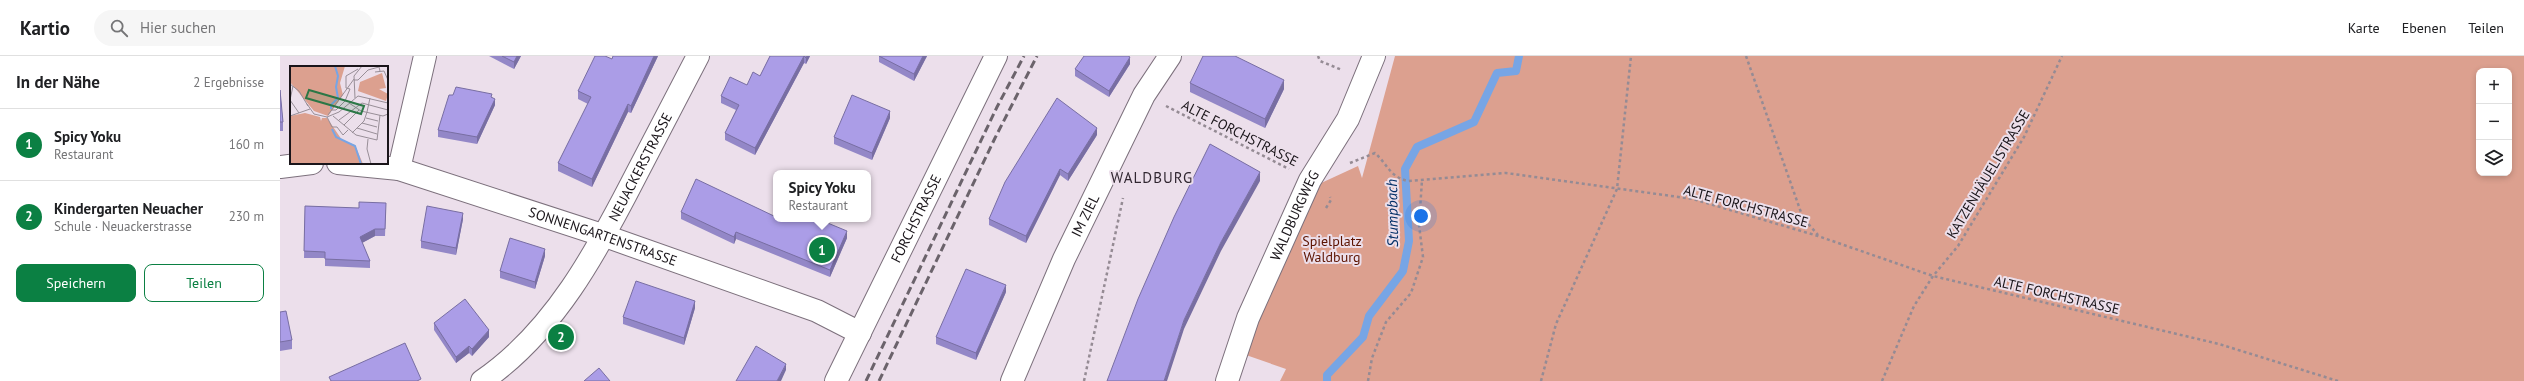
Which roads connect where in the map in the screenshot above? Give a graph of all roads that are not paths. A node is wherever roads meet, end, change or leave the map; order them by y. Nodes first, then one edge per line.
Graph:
1 (425, 56) edge
2 (698, 56) edge
3 (996, 56) edge
4 (1170, 56) edge
5 (1374, 56) edge
6 (304, 164) edge
7 (348, 164) edge
8 (280, 167) edge
9 (399, 169) junction
10 (605, 236) junction
11 (860, 333) junction
12 (482, 381) edge
13 (836, 381) edge
14 (1012, 381) edge
15 (1227, 381) edge

1 - 9 street
2 - 10 street, NEUACKERSTRASSE
3 - 11 street, FORCHSTRASSE
4 - 14 street, IM ZIEL
5 - 15 street, WALDBURGWEG
6 - 8 street
7 - 9 street, SONNENGARTENSTRASSE
9 - 10 street, SONNENGARTENSTRASSE
10 - 11 street, SONNENGARTENSTRASSE
10 - 12 street, NEUACKERSTRASSE
11 - 13 street, FORCHSTRASSE

